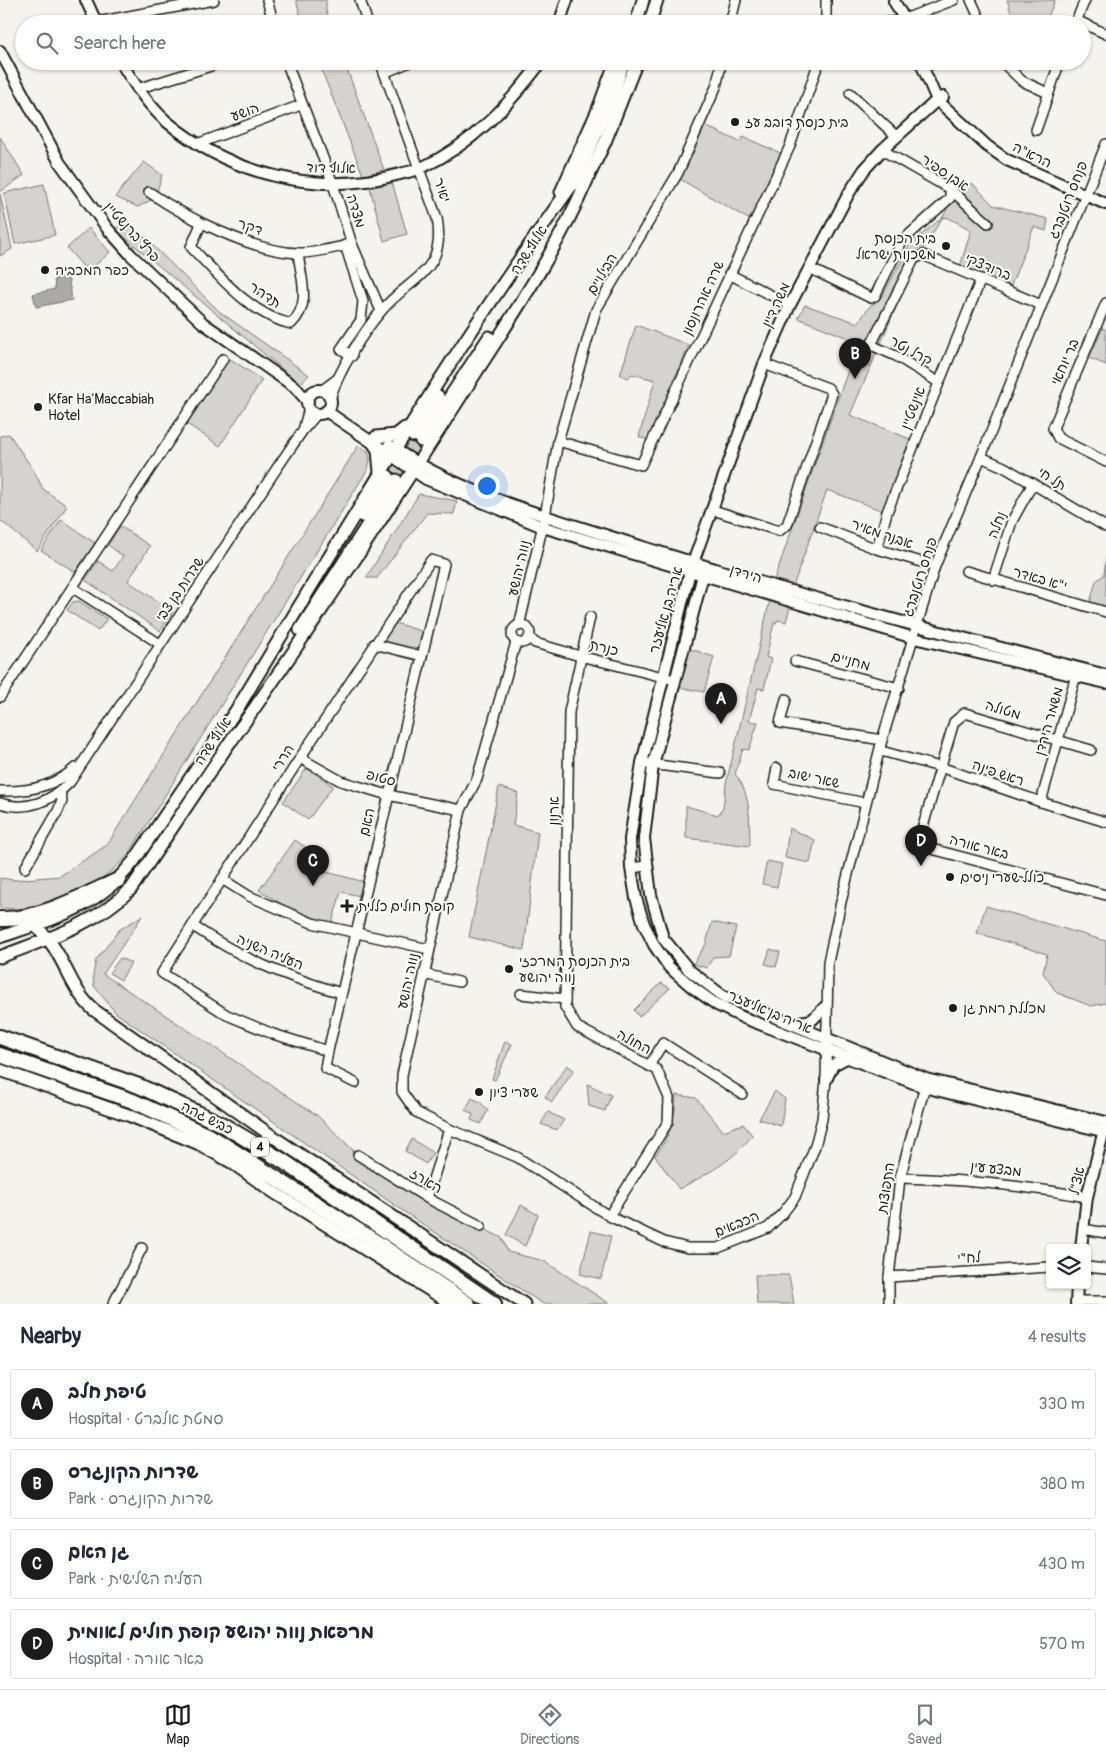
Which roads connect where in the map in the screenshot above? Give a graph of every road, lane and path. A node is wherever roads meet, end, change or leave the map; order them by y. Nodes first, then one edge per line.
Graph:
1 (86, 0) edge
2 (214, 0) edge
3 (267, 0) edge
4 (360, 0) edge
5 (567, 0) edge
6 (657, 0) edge
7 (736, 0) edge
8 (826, 0) edge
9 (894, 0) edge
10 (954, 0) edge
11 (971, 0) edge
12 (1085, 0) edge
13 (640, 1) edge
14 (93, 15) edge
15 (138, 15) edge
16 (271, 15) edge
17 (365, 15) edge
18 (562, 15) edge
19 (633, 15) edge
20 (638, 15) edge
21 (652, 15) edge
22 (732, 15) edge
23 (826, 15) edge
24 (900, 15) edge
25 (919, 15) edge
26 (978, 15) edge
27 (1079, 15) edge
28 (1091, 28) edge
29 (1106, 34) edge
30 (0, 51) edge
31 (125, 70) edge
32 (198, 70) edge
33 (289, 70) edge
34 (383, 70) edge
35 (391, 70) edge
36 (534, 70) edge
37 (613, 70) edge
38 (621, 70) edge
39 (633, 70) edge
40 (720, 70) edge
41 (816, 70) edge
42 (924, 70) edge
43 (1010, 70) edge
44 (1057, 70) edge
45 (384, 73) junction
46 (137, 89) junction
47 (850, 93) dead end
48 (1048, 93) junction
49 (940, 98) junction
50 (301, 105) junction
51 (1036, 130) dead end
52 (896, 136) junction
53 (197, 144) junction
54 (1106, 144) edge
55 (882, 150) junction
56 (420, 169) junction
57 (582, 179) junction
58 (333, 184) junction
59 (950, 189) junction
60 (149, 192) dead end
61 (1084, 195) junction
62 (1106, 204) edge
63 (550, 216) junction
64 (988, 223) dead end
65 (201, 224) junction
66 (348, 244) junction
67 (298, 253) junction
68 (809, 268) junction
69 (729, 274) junction
70 (981, 279) junction
71 (1106, 303) edge
72 (790, 305) junction
73 (1041, 305) junction
74 (381, 311) junction
75 (871, 345) joint
76 (352, 356) junction
77 (223, 359) dead end
78 (764, 364) junction
79 (337, 378) junction
80 (938, 382) junction
81 (295, 387) junction
82 (319, 391) junction
83 (320, 407) junction
84 (413, 420) junction
85 (417, 438) tunnel mouth
86 (374, 439) junction
87 (558, 441) junction
88 (393, 452) junction
89 (981, 457) junction
90 (1106, 462) edge
91 (415, 467) junction
92 (388, 476) junction
93 (1033, 483) junction
94 (713, 510) junction
95 (545, 516) junction
96 (543, 527) junction
97 (820, 527) dead end
98 (1106, 528) edge
99 (877, 549) junction
100 (431, 560) joint
101 (935, 566) junction
102 (692, 567) junction
103 (966, 571) dead end
104 (702, 575) junction
105 (993, 580) junction
106 (73, 588) junction
107 (1106, 612) edge
108 (590, 617) dead end
109 (519, 626) junction
110 (918, 627) junction
111 (529, 637) junction
112 (914, 638) junction
113 (516, 642) junction
114 (160, 644) junction
115 (374, 644) junction
116 (422, 656) junction
117 (580, 656) junction
118 (795, 661) dead end
119 (1076, 675) junction
120 (1106, 675) edge
121 (662, 676) junction
122 (675, 680) junction
123 (1106, 683) edge
124 (899, 688) junction
125 (0, 697) edge
126 (786, 699) dead end
127 (232, 740) junction
128 (882, 740) junction
129 (1058, 740) junction
130 (1091, 750) dead end
131 (881, 752) junction
132 (300, 758) junction
133 (642, 762) junction
134 (81, 763) junction
135 (654, 765) junction
136 (940, 767) junction
137 (777, 768) dead end
138 (720, 774) dead end
139 (0, 791) edge
140 (60, 792) junction
141 (388, 795) junction
142 (1041, 802) junction
143 (0, 803) edge
144 (865, 803) junction
145 (461, 810) junction
146 (1106, 822) edge
147 (646, 866) junction
148 (25, 868) dead end
149 (631, 868) junction
150 (222, 878) junction
151 (118, 880) junction
152 (1106, 895) edge
153 (0, 920) edge
154 (34, 925) junction
155 (193, 926) junction
156 (63, 932) junction
157 (354, 932) junction
158 (0, 938) edge
159 (48, 938) junction
160 (428, 949) junction
161 (0, 957) edge
162 (64, 962) junction
163 (423, 974) junction
164 (459, 982) dead end
165 (341, 992) junction
166 (521, 994) dead end
167 (565, 1003) junction
168 (826, 1006) junction
169 (787, 1022) junction
170 (0, 1037) edge
171 (826, 1038) junction
172 (827, 1049) junction
173 (328, 1051) junction
174 (0, 1055) edge
175 (848, 1057) junction
176 (649, 1066) junction
177 (0, 1070) edge
178 (826, 1080) junction
179 (355, 1083) dead end
180 (925, 1083) junction
181 (742, 1094) dead end
182 (1105, 1126) edge
183 (449, 1129) junction
184 (358, 1155) dead end
185 (900, 1178) junction
186 (1087, 1197) junction
187 (426, 1198) junction
188 (609, 1216) junction
189 (481, 1226) dead end
190 (1083, 1229) junction
191 (1106, 1233) edge
192 (1081, 1244) edge
193 (142, 1248) dead end
194 (1046, 1267) edge
195 (1091, 1267) edge
196 (1106, 1269) edge
197 (889, 1277) junction
198 (425, 1286) junction
199 (1077, 1289) edge
200 (1106, 1301) edge
201 (1076, 1303) edge
202 (113, 1304) edge
203 (447, 1304) edge
204 (452, 1304) edge
205 (468, 1304) edge
206 (494, 1304) edge
207 (524, 1304) edge
208 (889, 1304) edge

1 - 14 street
2 - 15 street
3 - 16 street
4 - 17 street
5 - 18 street
6 - 21 main road
7 - 22 street
8 - 23 street
9 - 24 street
10 - 25 street
11 - 26 street
12 - 27 street
13 - 19 main road
13 - 20 main road
28 - 29 street
30 - 81 street, פרץ ברנשטיין
31 - 46 street, אלוף דוד
32 - 46 street
33 - 50 street, מצדה
34 - 45 street, יאיר
35 - 45 street
36 - 56 street, אלוף דוד
37 - 63 main road
38 - 57 main road, אלוף שדה
39 - 57 main road, אלוף שדה
40 - 87 street, הבילויים
41 - 69 street, שרה אהרונסון
42 - 49 street, הרא"ה
43 - 48 street
44 - 48 street
45 - 56 street, יאיר
46 - 53 street, אלוף דוד
47 - 52 street
48 - 51 street
49 - 52 street, משה דיין
49 - 61 street, הרא"ה
50 - 53 street, הושע
50 - 58 street, מצדה
52 - 55 street, משה דיין
53 - 58 street, אלוף דוד
54 - 61 street, פנחס רוטנברג
55 - 59 street, אבן ספיר
55 - 68 street, משה דיין
56 - 58 street, אלוף דוד
56 - 74 street, יאיר
57 - 63 main road
57 - 85 main road, אלוף שדה
57 - 91 main road
58 - 66 street, מצדה
59 - 64 street, אבן ספיר
59 - 68 street
60 - 65 street, דקר
61 - 62 street, הרא"ה
61 - 73 street, פנחס רוטנברג
63 - 84 main road
65 - 67 street, דקר
65 - 67 street, תדהר
66 - 67 street, דקר
66 - 74 street, מצדה
66 - 76 street, מצדה
68 - 72 street, משה דיין
69 - 72 street
69 - 87 street, שרה אהרונסון
70 - 73 street, ברודצקי
70 - 75 street, ברודצקי
70 - 80 street, אינשטיין
71 - 90 street, בר יוחאי
72 - 78 street, משה דיין
73 - 89 street, פנחס רוטנברג
74 - 76 street, שדרות בן צבי
75 - 80 street, קרל נטר
76 - 79 street, שדרות בן צבי
77 - 106 street
78 - 94 street, משה דיין
78 - 94 street
79 - 82 street, שדרות בן צבי
79 - 83 street, שדרות בן צבי
80 - 99 street, אינשטיין
81 - 82 street, פרץ ברנשטיין
81 - 83 street, פרץ ברנשטיין
82 - 83 street
82 - 83 street
83 - 86 street, פרץ ברנשטיין
83 - 114 street, שדרות בן צבי
84 - 86 main road
84 - 88 main road
86 - 88 street, פרץ ברנשטיין
86 - 92 main road
87 - 95 street, הבילויים
88 - 91 street, הירדן
88 - 92 main road
89 - 93 street, תל חי
89 - 101 street, פנחס רוטנברג
91 - 95 street, הירדן
91 - 96 street, הירדן
91 - 127 main road
92 - 127 main road, אלוף שדה
92 - 151 main road, אלוף שדה
93 - 98 street, תל חי
93 - 105 street, נחלה
94 - 102 street, משה דיין
95 - 96 street, נווה יהושע
95 - 102 street, הירדן
96 - 102 street, הירדן
96 - 109 street, נווה יהושע
97 - 99 street, אבנר מאיר
99 - 101 street, אבנר מאיר
100 - 115 street, הררי
100 - 116 street, האם
101 - 110 street, פנחס רוטנברג
102 - 104 street, אריה בן אליעזר
102 - 110 street, הירדן
102 - 121 street, אריה בן אליעזר
103 - 105 street, י"א באדר
104 - 112 street, הירדן
104 - 122 street, אריה בן אליעזר
105 - 107 street, י"א באדר
106 - 114 street
106 - 125 street
108 - 117 street, ארנון
109 - 111 street
109 - 113 street
110 - 112 street, פנחס רוטנברג
110 - 120 street, הירדן
111 - 113 street
111 - 117 street, כנרת
112 - 119 street, הירדן
112 - 124 street, פנחס רוטנברג
113 - 145 street, נווה יהושע
114 - 134 street, שדרות בן צבי
115 - 116 street
115 - 132 street, הררי
116 - 141 street, האם
117 - 121 street, כנרת
117 - 167 street, ארנון
118 - 124 street, מחניים
119 - 123 street, הירדן
119 - 129 street, משמר הירדן
121 - 122 street, כנרת
121 - 133 street, אריה בן אליעזר
122 - 135 street, אריה בן אליעזר
124 - 128 street, פנחס רוטנברג
126 - 128 street
127 - 156 main road, אלוף שדה
128 - 131 street, פנחס רוטנברג
129 - 130 street, מטולה
129 - 136 street, מטולה
129 - 142 street, משמר הירדן
131 - 136 street, ראש פינה
131 - 144 street, פנחס רוטנברג
132 - 141 street, סטופ
132 - 150 street, הררי
133 - 135 street
133 - 149 street, אריה בן אליעזר
134 - 139 street
134 - 140 street, שדרות בן צבי
135 - 138 street
135 - 147 street, אריה בן אליעזר
136 - 142 street, ראש פינה
136 - 152 street, באר אורה
137 - 144 street, שאר ישוב
140 - 143 street
140 - 148 street
141 - 145 street, סטופ
141 - 157 street, האם
142 - 146 street, ראש פינה
144 - 168 street, פנחס רוטנברג
145 - 160 street, נווה יהושע
147 - 149 street
147 - 169 street, אריה בן אליעזר
149 - 172 street, אריה בן אליעזר
150 - 155 street, הררי
150 - 157 street
151 - 153 highway
151 - 154 main road, אלוף שדה
154 - 158 main road, אלוף שדה
154 - 159 main road
155 - 165 street, העליה השניה
155 - 173 street, הררי
156 - 159 main road, אלוף שדה
156 - 162 main road
157 - 160 street
157 - 165 street, האם
159 - 161 main road, אלוף שדה
159 - 162 main road
160 - 163 street, נווה יהושע
162 - 207 main road
163 - 164 street
163 - 183 street, נווה יהושע
165 - 173 street, האם
166 - 167 street
167 - 176 street, החולה
168 - 169 street
168 - 171 street, פנחס רוטנברג
169 - 171 street, אריה בן אליעזר
170 - 206 highway, כביש גהה / 4
171 - 172 street, הכבאים
171 - 180 street, אריה בן אליעזר
172 - 175 street, אריה בן אליעזר
172 - 178 street, הכבאים
173 - 179 street, האם
174 - 205 highway, כביש גהה / 4
175 - 178 street
175 - 180 street, אריה בן אליעזר
176 - 181 street
176 - 188 street, החולה
177 - 198 main road
178 - 188 street, הכבאים
180 - 182 street, אריה בן אליעזר
180 - 185 street, התפוצות
182 - 186 street, אצ"ל
183 - 187 street
183 - 188 street, נווה יהושע
184 - 187 street, הארז
185 - 186 street, מבצע עין
185 - 197 street, התפוצות
186 - 190 street, אצ"ל
187 - 189 street, הארז
190 - 191 street
190 - 192 street, אצ"ל
193 - 202 street
194 - 197 street, לח"י
195 - 196 street
197 - 208 street, התפוצות
198 - 203 main road
198 - 204 main road
199 - 201 street
200 - 201 street

